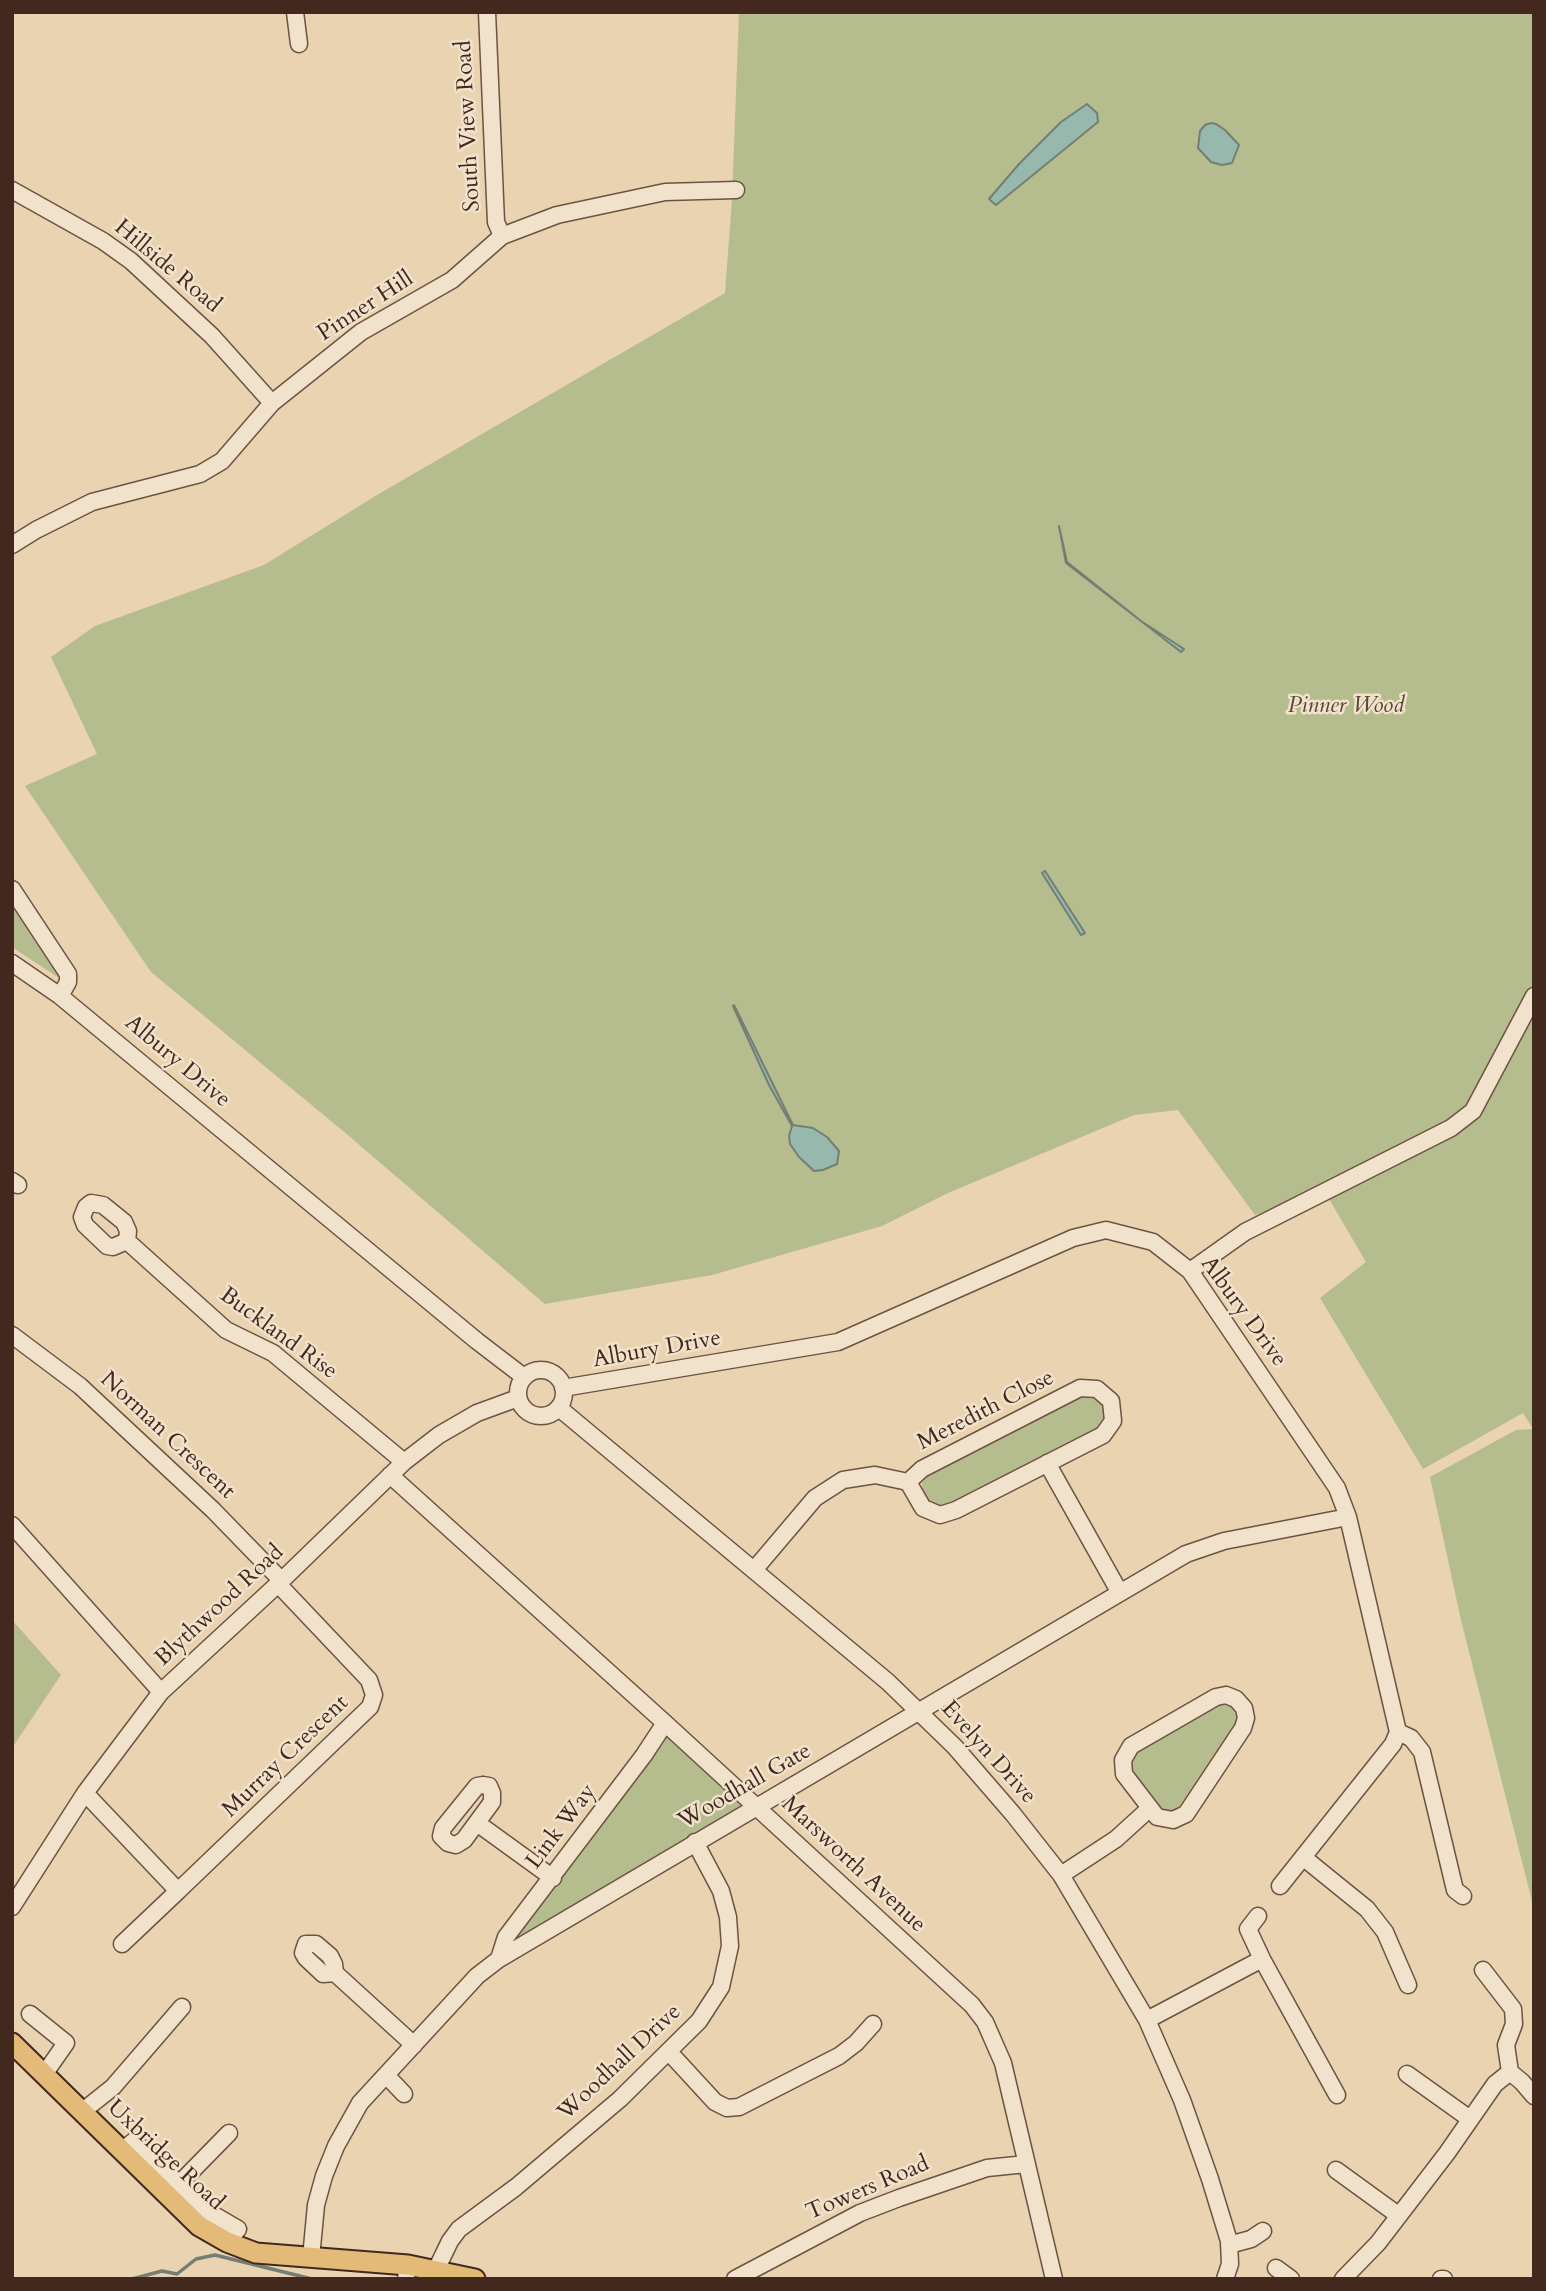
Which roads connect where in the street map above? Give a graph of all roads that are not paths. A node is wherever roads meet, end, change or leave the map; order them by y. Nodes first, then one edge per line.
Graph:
1 (295, 12) edge
2 (487, 12) edge
3 (299, 44) dead end
4 (12, 190) edge
5 (736, 190) dead end
6 (502, 236) junction
7 (272, 403) junction
8 (12, 545) edge
9 (12, 889) edge
10 (12, 963) edge
11 (60, 996) junction
12 (1534, 996) edge
13 (127, 1241) dead end
14 (1191, 1271) junction
15 (12, 1335) edge
16 (524, 1377) junction
17 (564, 1388) junction
18 (518, 1398) junction
19 (559, 1408) junction
20 (404, 1462) junction
21 (1047, 1463) junction
22 (390, 1475) junction
23 (908, 1482) junction
24 (1348, 1517) junction
25 (12, 1525) edge
26 (754, 1570) junction
27 (280, 1583) junction
28 (1120, 1593) junction
29 (161, 1692) junction
30 (919, 1711) junction
31 (665, 1723) junction
32 (1398, 1731) junction
33 (85, 1793) junction
34 (757, 1807) junction
35 (1149, 1809) junction
36 (477, 1823) dead end
37 (695, 1842) junction
38 (1304, 1858) junction
39 (1061, 1875) junction
40 (552, 1878) junction
41 (1280, 1886) dead end
42 (178, 1891) junction
43 (1463, 1896) dead end
44 (529, 1905) junction
45 (12, 1908) edge
46 (1253, 1922) dead end
47 (551, 1928) junction
48 (122, 1944) dead end
49 (499, 1959) junction
50 (1262, 1959) junction
51 (1483, 1970) dead end
52 (335, 1973) dead end
53 (1408, 1985) dead end
54 (182, 2007) dead end
55 (30, 2014) dead end
56 (1147, 2020) junction
57 (873, 2024) dead end
58 (12, 2043) edge
59 (414, 2045) junction
60 (669, 2052) junction
61 (45, 2073) junction
62 (1510, 2073) junction
63 (1407, 2074) dead end
64 (386, 2075) junction
65 (404, 2094) dead end
66 (1337, 2095) dead end
67 (1534, 2096) edge
68 (83, 2111) junction
69 (1469, 2119) junction
70 (229, 2133) dead end
71 (122, 2151) junction
72 (1026, 2164) junction
73 (1336, 2170) dead end
74 (179, 2184) junction
75 (1398, 2215) junction
76 (1264, 2231) dead end
77 (227, 2242) junction
78 (1229, 2245) junction
79 (311, 2258) junction
80 (1276, 2267) dead end
81 (436, 2270) junction
82 (407, 2272) edge
83 (475, 2279) edge
84 (735, 2279) edge
85 (1054, 2279) edge
86 (1226, 2279) edge
87 (1292, 2279) edge
88 (1343, 2279) edge

1 - 3 street
2 - 6 street, South View Road
4 - 7 street, Hillside Road
5 - 6 street, Pinner Hill
6 - 7 street, Pinner Hill
7 - 8 street, Pinner Hill
9 - 11 street
10 - 11 street, Albury Drive
11 - 16 street, Albury Drive
12 - 14 street
13 - 20 street, Buckland Rise
14 - 17 street, Albury Drive
14 - 24 street, Albury Drive
15 - 27 street, Norman Crescent
16 - 17 street
16 - 18 street
17 - 19 street
18 - 19 street
18 - 20 street, Blythwood Road
19 - 26 street, Evelyn Drive
20 - 22 street, Blythwood Road
21 - 23 street, Meredith Close
21 - 23 street, Meredith Close
21 - 28 street
22 - 27 street, Blythwood Road
22 - 31 street, Marsworth Avenue
23 - 26 street, Meredith Close
24 - 28 street, Woodhall Gate
24 - 32 street, Albury Drive
25 - 29 street
26 - 30 street, Evelyn Drive
27 - 29 street, Blythwood Road
27 - 42 street, Murray Crescent
28 - 30 street, Woodhall Gate
29 - 33 street, Blythwood Road
30 - 34 street, Woodhall Gate
30 - 39 street, Evelyn Drive
31 - 34 street, Marsworth Avenue
31 - 40 street, Link Way
32 - 38 street
32 - 43 street
33 - 42 street
33 - 45 street, Blythwood Road
34 - 37 street, Woodhall Gate
34 - 72 street, Marsworth Avenue
35 - 35 street
35 - 39 street
36 - 40 street
37 - 47 street, Woodhall Gate
37 - 60 street, Woodhall Drive
38 - 41 street
38 - 53 street
39 - 56 street, Evelyn Drive
40 - 44 street, Link Way
42 - 48 street, Murray Crescent
44 - 47 street
44 - 49 street, Link Way
46 - 50 street
47 - 49 street, Woodhall Gate
49 - 59 street, Woodhall Gate
50 - 56 street
50 - 66 street
51 - 62 street
52 - 59 street
54 - 68 street
55 - 61 street
56 - 78 street, Evelyn Drive
57 - 60 street
58 - 61 main road, Uxbridge Road
59 - 64 street, Woodhall Gate
60 - 81 street, Woodhall Drive
61 - 68 main road, Uxbridge Road
62 - 67 street
62 - 69 street
63 - 69 street
64 - 65 street
64 - 79 street, Woodhall Gate
68 - 71 main road, Uxbridge Road
69 - 75 street
70 - 74 street
71 - 74 street
71 - 77 main road, Uxbridge Road
72 - 84 street, Towers Road
72 - 85 street, Marsworth Avenue
73 - 75 street
74 - 77 street
75 - 88 street
76 - 78 street
77 - 79 main road, Uxbridge Road
78 - 86 street, Evelyn Drive
79 - 82 main road, Uxbridge Road
80 - 87 street
81 - 82 main road, Uxbridge Road
81 - 83 main road, Uxbridge Road

